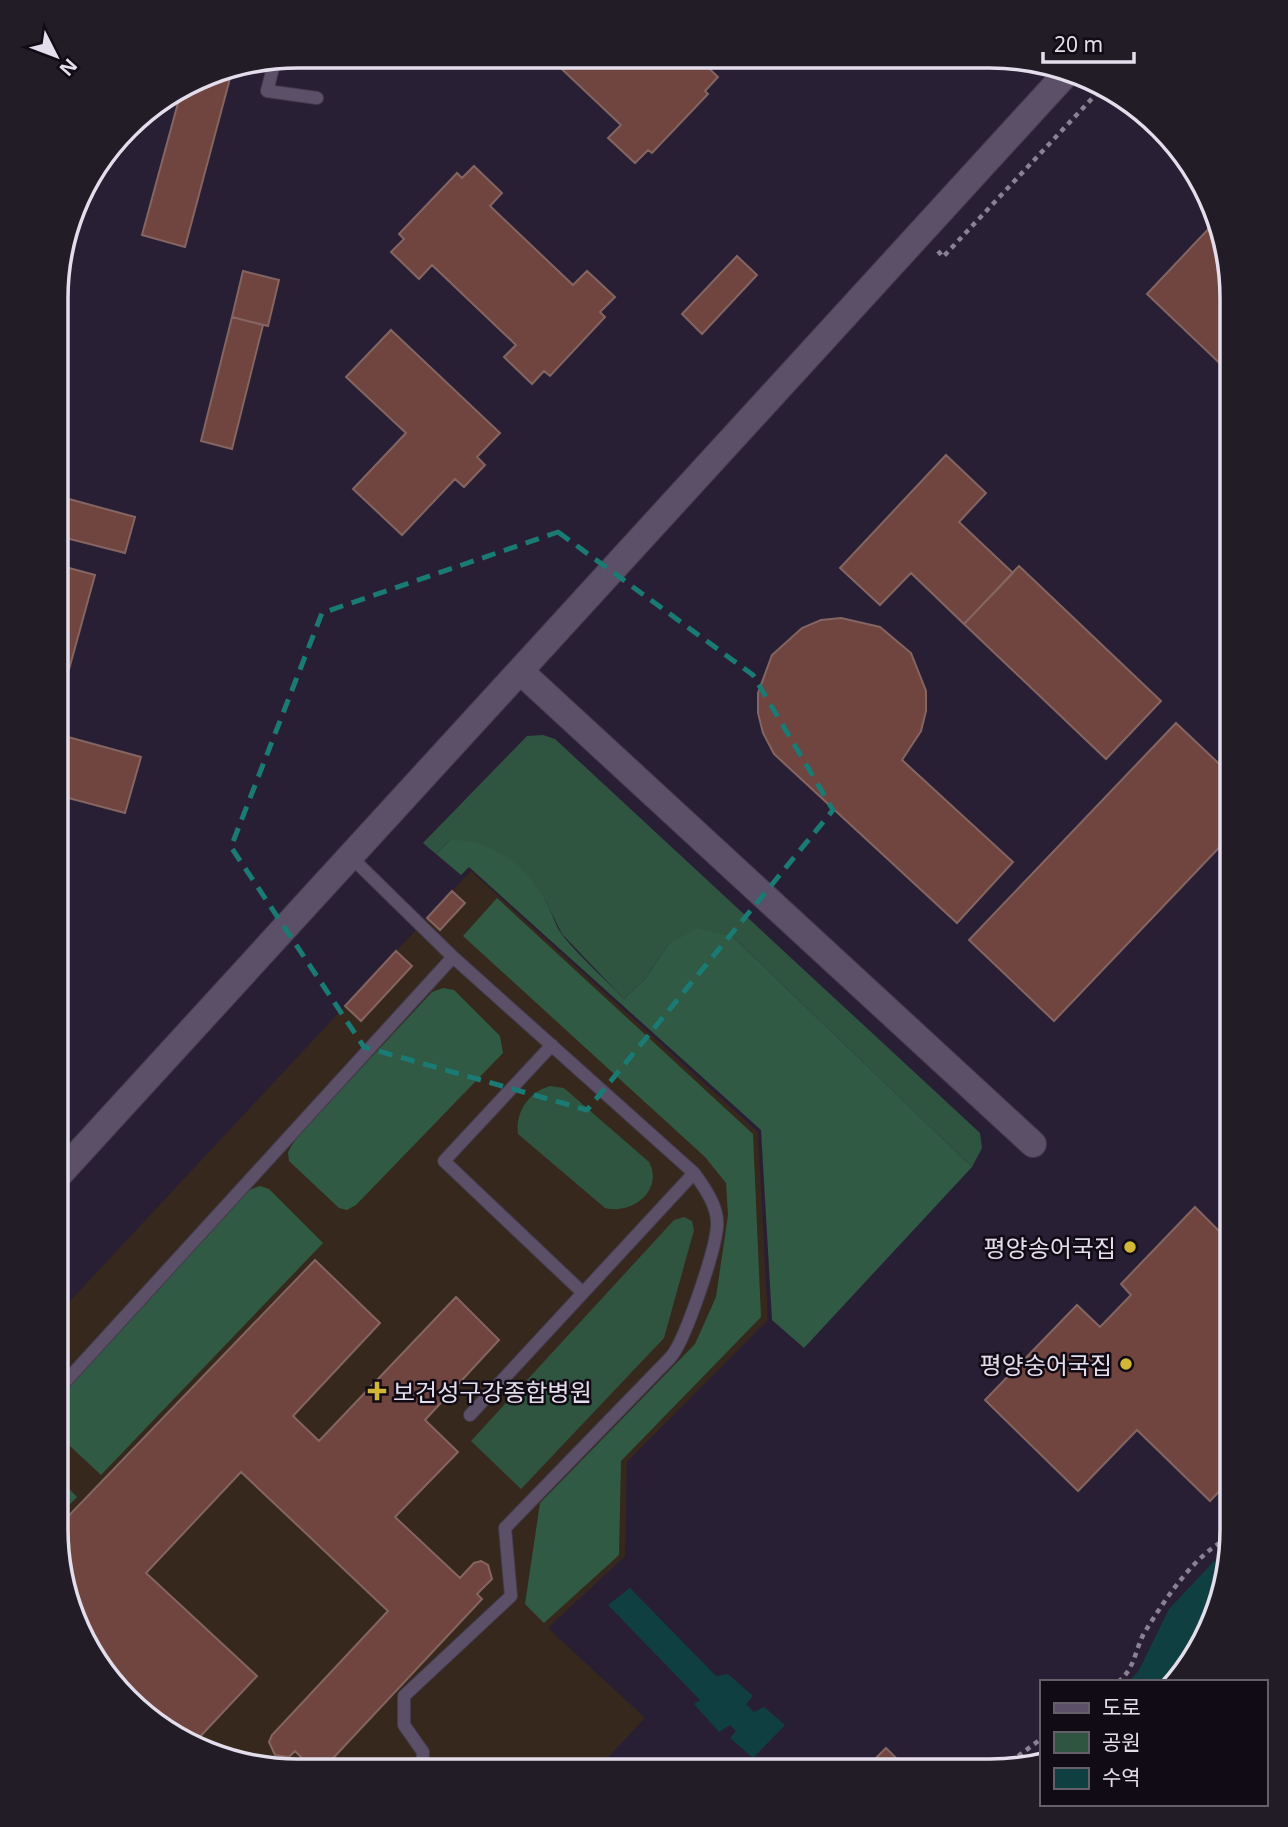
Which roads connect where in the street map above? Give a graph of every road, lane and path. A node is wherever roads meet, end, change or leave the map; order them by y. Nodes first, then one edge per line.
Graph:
1 (272, 70) edge
2 (1060, 80) edge
3 (1096, 95) edge
4 (317, 98) dead end
5 (920, 233) junction
6 (520, 671) junction
7 (350, 856) junction
8 (453, 957) junction
9 (552, 1045) junction
10 (1034, 1144) dead end
11 (68, 1165) edge
12 (694, 1173) junction
13 (582, 1292) junction
14 (68, 1379) edge
15 (470, 1415) dead end
16 (1219, 1544) edge
17 (1121, 1680) edge
18 (1040, 1740) edge
19 (1016, 1757) edge
20 (423, 1759) edge

1 - 4 lane
2 - 5 street
3 - 5 path
5 - 6 street
6 - 7 street
6 - 10 street
7 - 8 lane
7 - 11 street
8 - 9 lane
8 - 14 lane
9 - 12 lane
9 - 13 lane
12 - 13 lane
12 - 20 lane
13 - 15 lane
16 - 17 path
18 - 19 path

